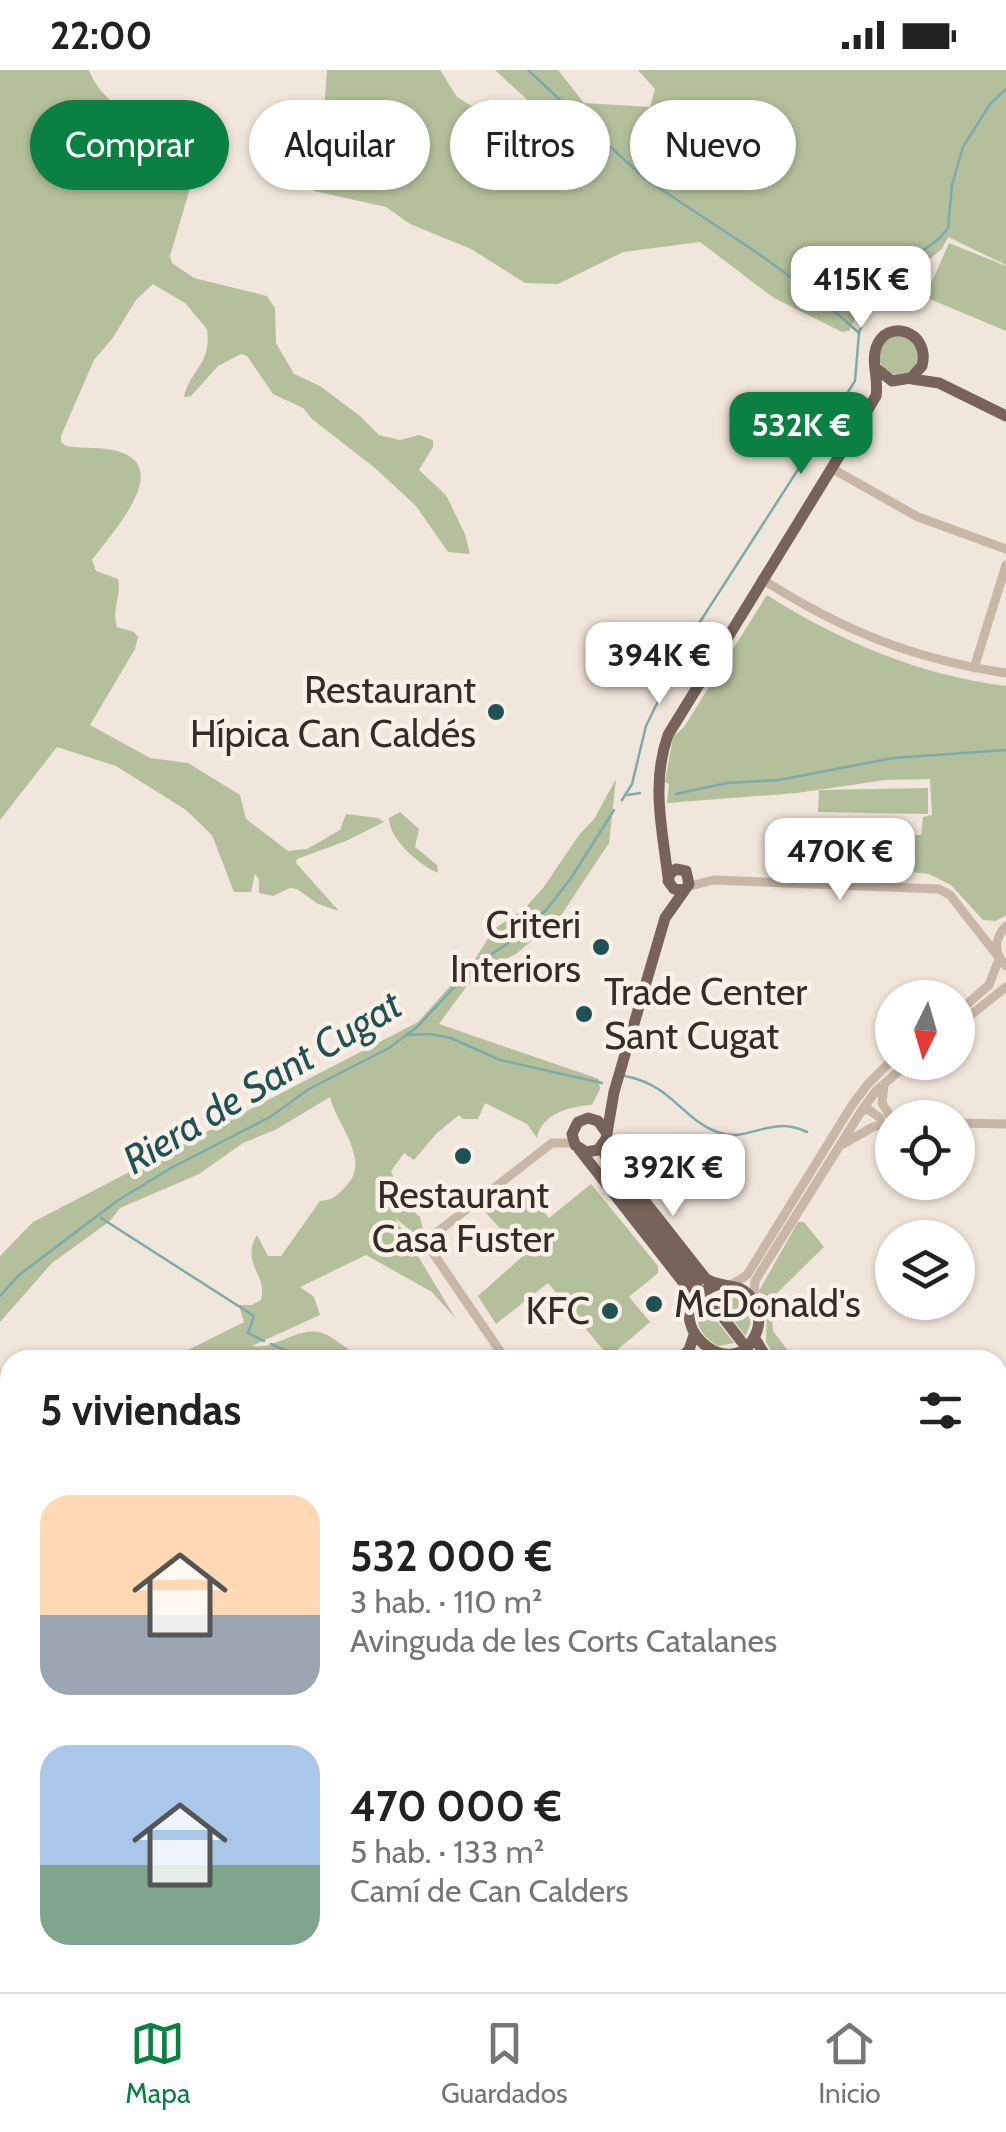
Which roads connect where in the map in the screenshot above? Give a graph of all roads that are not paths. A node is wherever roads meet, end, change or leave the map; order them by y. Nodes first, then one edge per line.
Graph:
1 (924, 360) junction
2 (878, 369) junction
3 (902, 381) junction
4 (940, 382) junction
5 (876, 396) junction
6 (1006, 416) edge
7 (830, 468) junction
8 (1006, 549) edge
9 (1006, 565) edge
10 (762, 579) junction
11 (974, 668) junction
12 (1006, 673) edge
13 (664, 838) junction
14 (684, 871) junction
15 (668, 879) junction
16 (713, 880) junction
17 (684, 888) junction
18 (665, 918) junction
19 (971, 921) junction
20 (1006, 926) edge
21 (1001, 960) edge
22 (1006, 989) edge
23 (975, 997) edge
24 (975, 1012) edge
25 (875, 1076) edge
26 (872, 1079) junction
27 (888, 1080) edge
28 (884, 1083) junction
29 (613, 1095) junction
30 (882, 1100) edge
31 (862, 1110) junction
32 (875, 1114) edge
33 (591, 1118) junction
34 (975, 1123) edge
35 (1006, 1124) edge
36 (875, 1127) edge
37 (605, 1139) junction
38 (833, 1146) junction
39 (580, 1148) junction
40 (616, 1180) junction
41 (697, 1284) dead end
42 (724, 1285) junction
43 (708, 1298) dead end
44 (754, 1302) junction
45 (694, 1304) junction
46 (694, 1336) junction
47 (754, 1336) junction
48 (741, 1341) dead end
49 (499, 1350) edge
50 (689, 1350) edge
51 (710, 1350) edge
52 (737, 1350) edge
53 (762, 1350) edge

1 - 2 main road
1 - 3 main road
1 - 4 main road
2 - 3 main road
2 - 5 main road
3 - 4 main road
3 - 5 main road
4 - 6 main road
5 - 7 main road
7 - 8 street
7 - 10 main road
9 - 11 street
10 - 11 street
10 - 13 main road
11 - 12 street
13 - 14 main road
13 - 15 main road
14 - 15 main road
14 - 16 street
14 - 17 main road
15 - 17 main road
15 - 18 main road
16 - 17 street
16 - 19 street
17 - 18 main road
18 - 29 main road
19 - 20 street
19 - 21 street
20 - 21 street
21 - 23 street
22 - 24 street
25 - 26 street
26 - 31 street
26 - 38 street
27 - 28 street
28 - 30 street
28 - 31 street
29 - 33 main road
29 - 37 main road
31 - 32 street
31 - 38 street
33 - 37 main road
33 - 39 main road
34 - 35 street
36 - 38 street
37 - 39 main road
37 - 40 main road
37 - 42 main road
38 - 42 street
38 - 44 street
39 - 40 main road
39 - 45 main road
39 - 49 street
40 - 41 main road
42 - 44 main road
42 - 45 main road
43 - 48 main road
44 - 47 main road
45 - 46 main road
46 - 50 main road
46 - 51 main road
47 - 52 main road
47 - 53 main road

